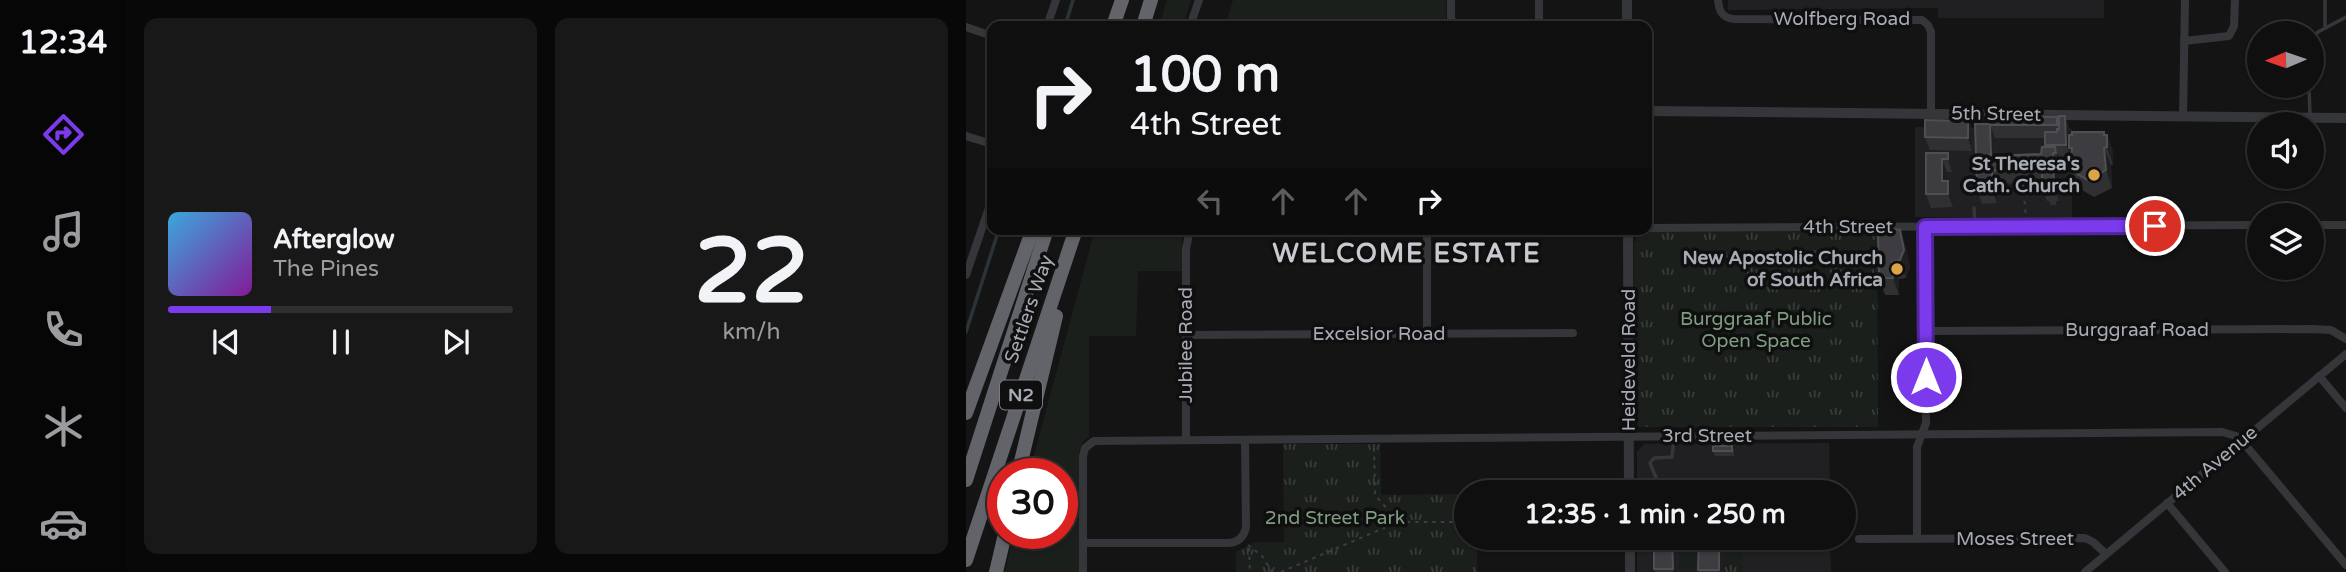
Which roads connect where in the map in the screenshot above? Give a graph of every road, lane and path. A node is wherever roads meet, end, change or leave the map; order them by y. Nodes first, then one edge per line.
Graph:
1 (1056, 0) edge
2 (1122, 0) edge
3 (1152, 0) edge
4 (1199, 0) edge
5 (1451, 0) edge
6 (1539, 0) edge
7 (1627, 0) edge
8 (1718, 0) edge
9 (2185, 0) edge
10 (2235, 0) edge
11 (2325, 0) edge
12 (2346, 17) edge
13 (1049, 21) edge
14 (1115, 21) edge
15 (1145, 21) edge
16 (1192, 21) edge
17 (1452, 21) edge
18 (1539, 21) edge
19 (1627, 21) edge
20 (966, 27) edge
21 (2325, 28) joint
22 (987, 34) edge
23 (2184, 41) junction
24 (1652, 111) edge
25 (1931, 114) junction
26 (2183, 117) junction
27 (2247, 118) edge
28 (2324, 118) edge
29 (2346, 118) edge
30 (966, 136) edge
31 (987, 142) edge
32 (2023, 184) dead end
33 (1975, 208) dead end
34 (987, 215) edge
35 (2247, 225) edge
36 (2324, 225) edge
37 (2346, 225) edge
38 (1975, 226) junction
39 (2026, 226) junction
40 (1925, 227) junction
41 (1652, 228) edge
42 (1031, 235) edge
43 (1045, 235) edge
44 (1075, 235) edge
45 (1076, 235) edge
46 (1189, 235) edge
47 (1427, 235) edge
48 (1628, 235) edge
49 (966, 246) edge
50 (976, 249) junction
51 (966, 275) edge
52 (1926, 331) junction
53 (1573, 332) dead end
54 (1427, 334) junction
55 (1186, 335) junction
56 (2346, 339) edge
57 (2346, 354) edge
58 (2319, 376) junction
59 (2346, 408) edge
60 (966, 413) edge
61 (1922, 435) junction
62 (1674, 436) junction
63 (1629, 437) junction
64 (1373, 438) junction
65 (1186, 440) junction
66 (1245, 440) junction
67 (2242, 441) junction
68 (1022, 458) edge
69 (966, 480) edge
70 (1629, 480) edge
71 (1657, 480) edge
72 (2167, 503) junction
73 (1398, 522) junction
74 (1454, 522) edge
75 (1243, 535) junction
76 (1859, 539) dead end
77 (1917, 539) junction
78 (1083, 543) junction
79 (1249, 547) junction
80 (1001, 549) edge
81 (1630, 550) edge
82 (2106, 554) junction
83 (966, 560) edge
84 (2346, 565) edge
85 (996, 572) edge
86 (1083, 572) edge
87 (1250, 572) edge
88 (1272, 572) edge
89 (1281, 572) edge
90 (1630, 572) edge
91 (2085, 572) edge
92 (2225, 572) edge

1 - 13 street
2 - 14 highway
3 - 15 highway
4 - 16 street
5 - 17 street
6 - 18 street
7 - 19 street
8 - 25 street, Wolfberg Road
9 - 23 street
10 - 23 street
11 - 21 lane
12 - 21 lane
20 - 22 street
23 - 26 street
24 - 25 street, 5th Street
25 - 26 street, 5th Street
26 - 27 street, 5th Street
28 - 29 street, 5th Street
30 - 31 street
32 - 39 path
33 - 38 lane
34 - 50 street
35 - 39 street, 4th Street
36 - 37 street
38 - 39 street, 4th Street
38 - 40 street, 4th Street
40 - 41 street, 4th Street
40 - 52 street
42 - 60 highway
43 - 69 highway, Settlers Way / N2
44 - 83 highway, Settlers Way / N2
45 - 68 highway
46 - 55 street, Jubilee Road
47 - 54 street
48 - 63 street, Heideveld Road
49 - 50 street
50 - 51 street
52 - 56 street, Burggraaf Road
52 - 61 street
53 - 54 street, Excelsior Road
54 - 55 street, Excelsior Road
55 - 65 street, Jubilee Road
57 - 58 street, 4th Avenue
58 - 59 street
58 - 67 street, 4th Avenue
61 - 62 street, 3rd Street
61 - 67 street, 3rd Street
61 - 77 street
62 - 63 street, 3rd Street
62 - 71 lane
63 - 64 street, 3rd Street
63 - 70 street, Heideveld Road
64 - 66 street, 3rd Street
64 - 73 path
65 - 66 street, 3rd Street
65 - 78 street, 3rd Street
66 - 75 street
67 - 72 street, 4th Avenue
67 - 84 street
72 - 82 street, 4th Avenue
72 - 92 street
73 - 74 path
73 - 89 path
75 - 78 street
75 - 79 path
76 - 77 street, Moses Street
77 - 82 street, Moses Street
78 - 86 street
79 - 87 path
79 - 88 path
80 - 85 highway
81 - 90 street
82 - 91 street, 4th Avenue

